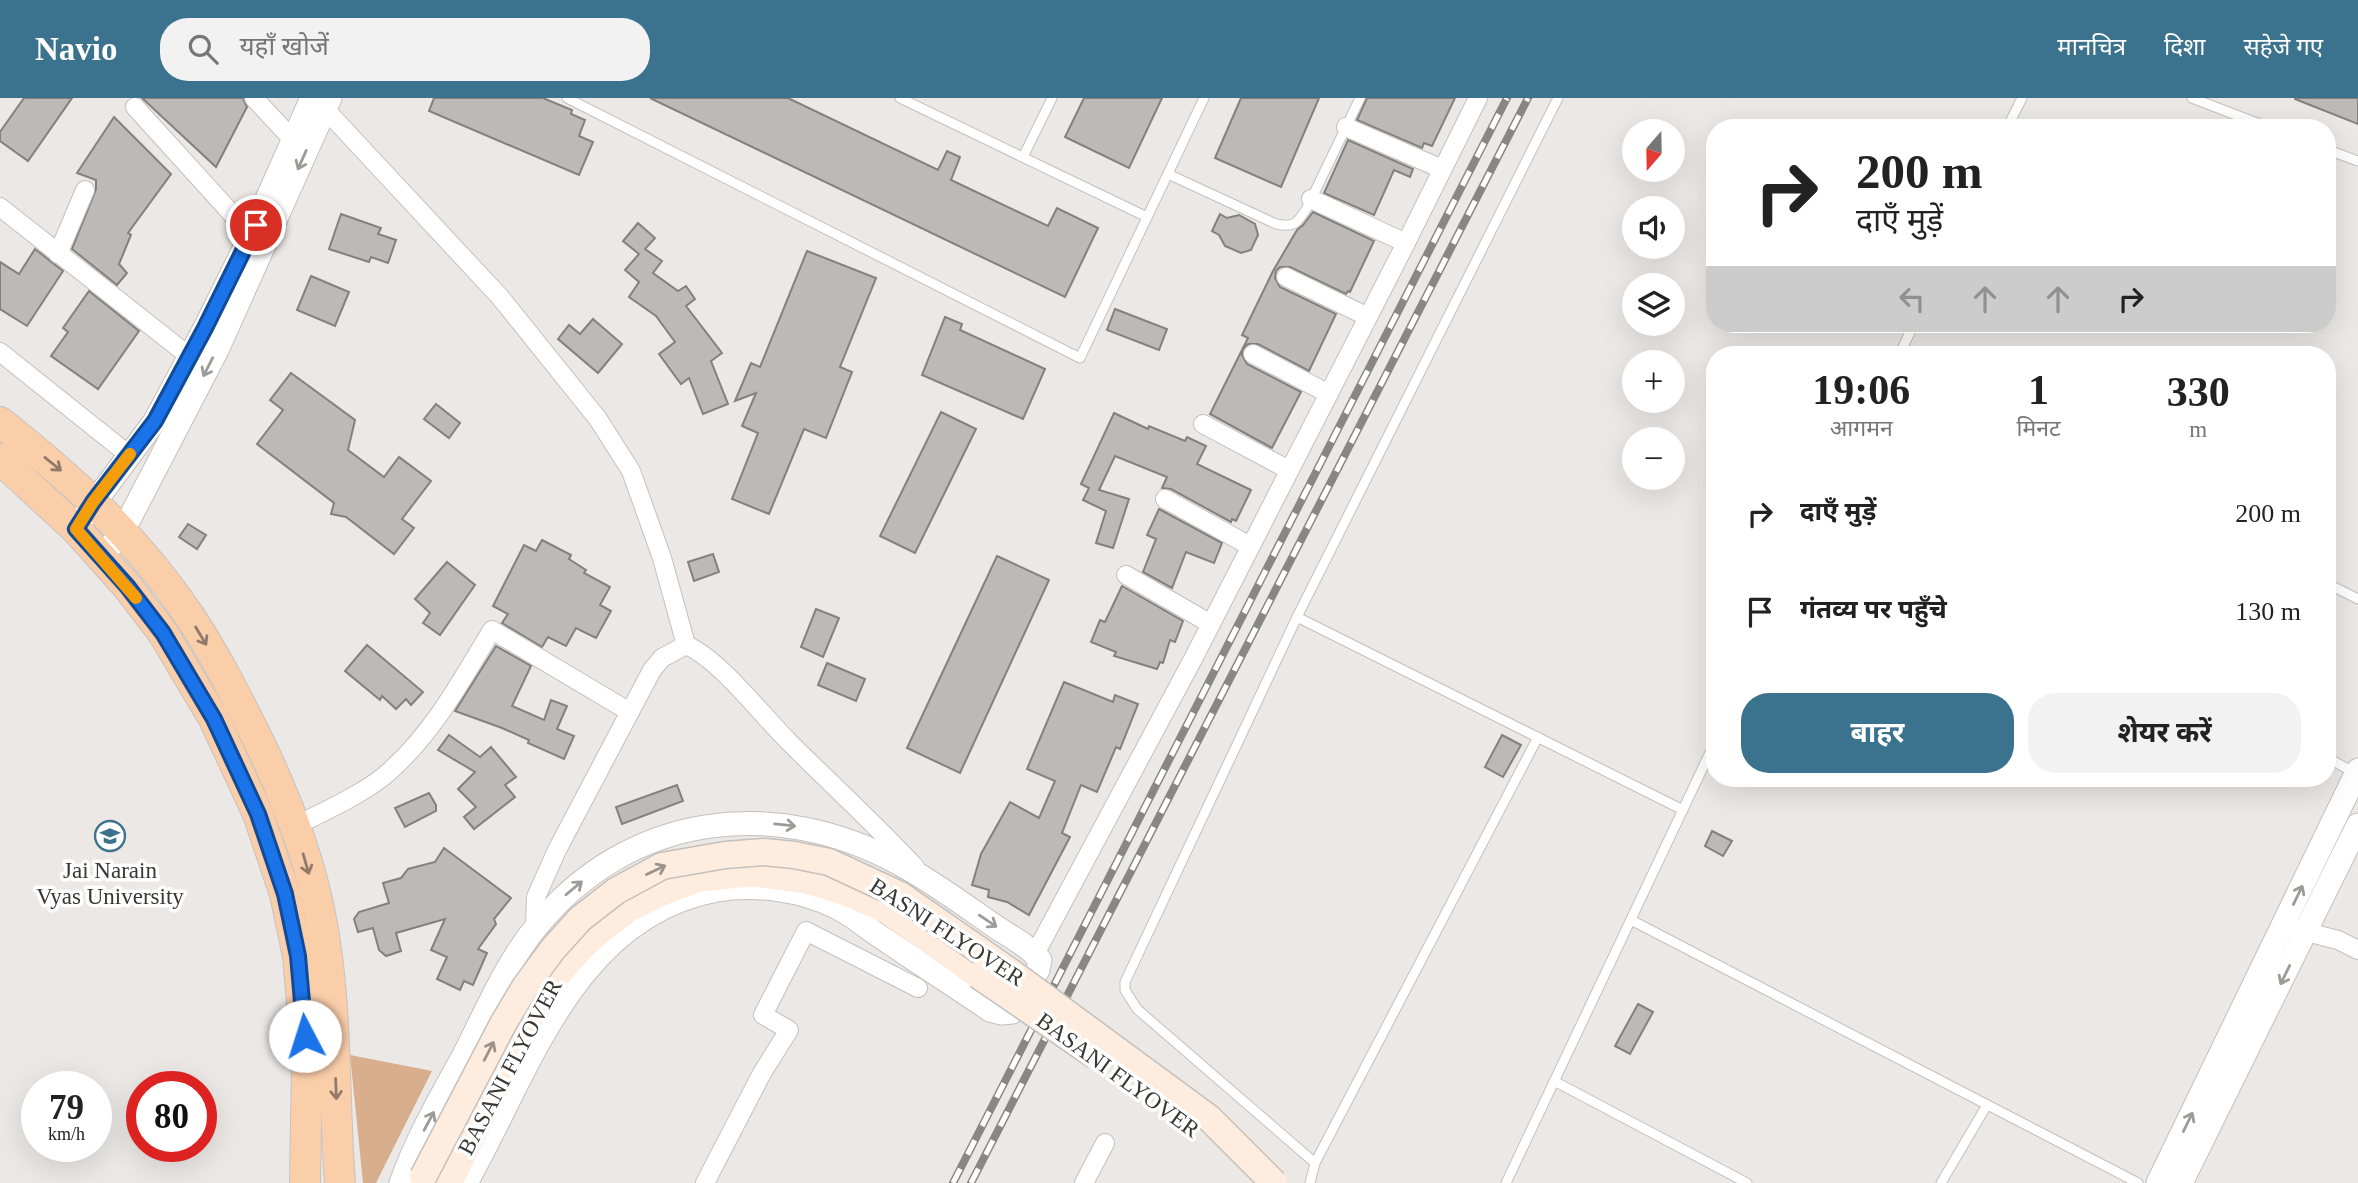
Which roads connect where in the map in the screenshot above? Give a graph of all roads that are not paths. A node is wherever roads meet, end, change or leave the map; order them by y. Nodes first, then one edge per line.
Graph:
1 (254, 98) edge
2 (567, 98) edge
3 (1052, 98) edge
4 (1204, 98) edge
5 (1360, 98) edge
6 (1478, 98) edge
7 (1558, 98) edge
8 (2022, 98) edge
9 (2192, 98) edge
10 (903, 99) edge
11 (322, 102) edge
12 (135, 107) dead end
13 (2012, 119) edge
14 (2247, 119) edge
15 (1346, 127) junction
16 (292, 139) junction
17 (2336, 152) edge
18 (1023, 157) junction
19 (2358, 161) edge
20 (1442, 169) junction
21 (1168, 174) junction
22 (85, 190) dead end
23 (1311, 199) junction
24 (0, 207) edge
25 (1147, 217) junction
26 (251, 235) junction
27 (1406, 243) junction
28 (58, 254) junction
29 (1286, 277) dead end
30 (1368, 317) junction
31 (0, 352) edge
32 (1253, 354) dead end
33 (190, 356) junction
34 (1329, 394) junction
35 (0, 422) edge
36 (1203, 424) dead end
37 (129, 455) junction
38 (0, 459) edge
39 (1289, 470) junction
40 (1165, 499) dead end
41 (93, 502) junction
42 (76, 529) junction
43 (122, 533) junction
44 (1250, 546) junction
45 (100, 557) junction
46 (1126, 575) dead end
47 (2336, 588) edge
48 (2358, 599) edge
49 (1297, 617) junction
50 (1211, 624) junction
51 (685, 645) junction
52 (630, 712) junction
53 (1538, 737) junction
54 (1706, 762) edge
55 (2336, 762) edge
56 (2357, 772) edge
57 (1683, 810) junction
58 (2358, 825) edge
59 (295, 826) junction
60 (924, 878) junction
61 (1631, 920) junction
62 (2283, 926) junction
63 (535, 927) junction
64 (2306, 932) junction
65 (2358, 950) edge
66 (1035, 954) junction
67 (918, 988) dead end
68 (1554, 1081) junction
69 (1987, 1105) junction
70 (1105, 1143) dead end
71 (1315, 1163) junction
72 (415, 1181) edge
73 (305, 1183) edge
74 (340, 1183) edge
75 (449, 1183) edge
76 (466, 1183) edge
77 (705, 1183) edge
78 (1084, 1183) edge
79 (1251, 1183) edge
80 (1275, 1183) edge
81 (1310, 1183) edge
82 (1506, 1183) edge
83 (1747, 1183) edge
84 (1941, 1183) edge
85 (2138, 1183) edge
86 (2158, 1183) edge
87 (2181, 1183) edge

1 - 16 street
2 - 25 lane
3 - 18 lane
4 - 21 lane
5 - 15 lane
6 - 20 street
7 - 49 lane
8 - 13 lane
9 - 14 lane
10 - 18 lane
11 - 16 street
11 -> 43 street
11 - 51 street
12 - 26 street
15 - 20 street
15 - 23 lane
16 - 26 street
17 - 19 lane
18 - 25 lane
20 - 27 street
21 - 23 lane
21 - 25 lane
22 - 28 street
23 - 27 street
24 - 28 street
26 - 33 street
27 - 30 street
28 - 33 street
29 - 30 street
30 - 34 street
31 - 37 street
32 - 34 street
33 - 37 street
34 - 39 street
35 -> 41 highway
36 - 39 street
37 - 41 street
38 - 42 highway
39 - 44 street
40 - 44 street
41 - 42 street
41 - 43 highway
42 - 45 highway
43 - 45 street
43 -> 59 highway
44 - 50 street
45 - 73 highway
46 - 50 street
47 - 48 lane
49 - 53 lane
49 - 71 lane
50 - 66 street
51 - 52 street
51 - 60 street
52 - 59 street
52 - 63 street
53 - 57 lane
53 - 71 lane
54 - 57 lane
55 - 56 lane
62 -> 56 street
57 - 61 lane
58 - 64 street
59 -> 74 highway
63 -> 60 street
60 -> 66 street
61 - 68 lane
61 - 69 lane
62 - 64 street
86 -> 62 street
72 -> 63 street
64 - 65 street
64 -> 87 street
66 - 76 street
67 - 77 street
68 - 82 lane
68 - 83 lane
69 - 84 lane
69 - 85 lane
70 - 78 street
71 - 81 lane
72 -> 80 main road, BASNI FLYOVER, bridge
75 - 79 main road, BASANI FLYOVER, bridge

